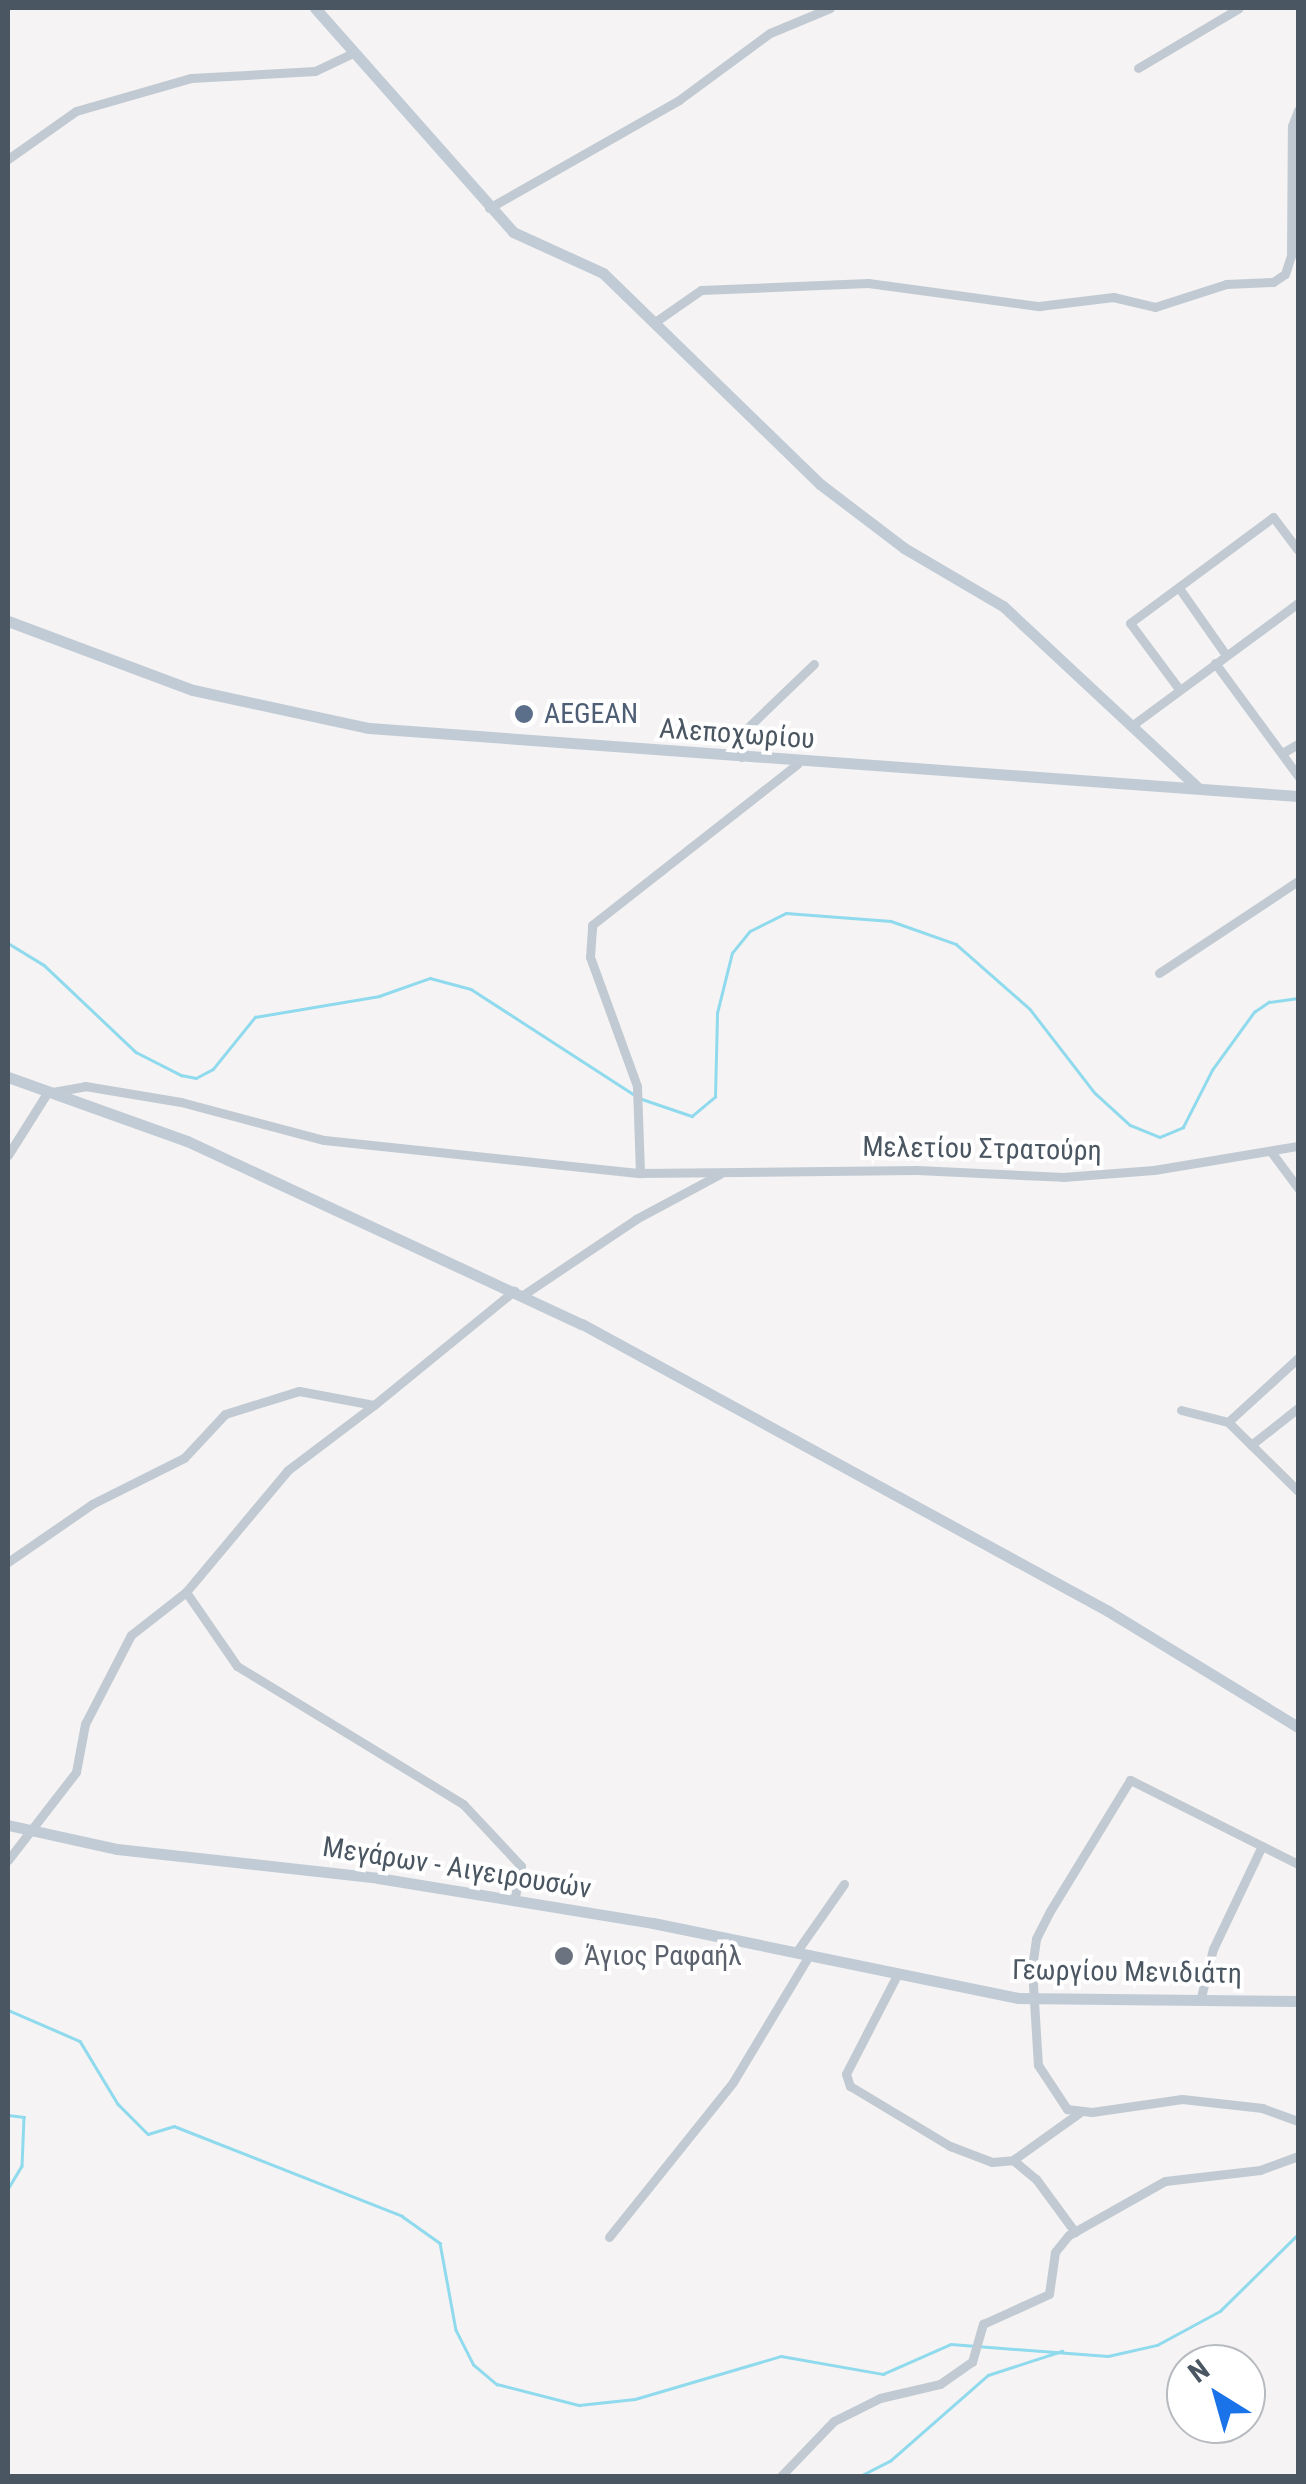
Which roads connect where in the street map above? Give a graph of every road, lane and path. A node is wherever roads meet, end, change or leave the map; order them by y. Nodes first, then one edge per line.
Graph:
1 (315, 8) edge
2 (830, 8) edge
3 (1239, 8) edge
4 (353, 53) junction
5 (1138, 68) dead end
6 (1298, 110) edge
7 (8, 159) edge
8 (489, 208) junction
9 (655, 322) junction
10 (1298, 527) edge
11 (1287, 535) junction
12 (1298, 550) edge
13 (1179, 588) junction
14 (1298, 603) edge
15 (8, 622) edge
16 (1226, 655) junction
17 (1215, 663) junction
18 (814, 664) dead end
19 (1178, 689) junction
20 (1134, 724) junction
21 (1298, 744) edge
22 (1284, 752) junction
23 (742, 760) junction
24 (797, 764) junction
25 (1298, 776) edge
26 (1197, 787) junction
27 (1296, 799) edge
28 (1298, 881) edge
29 (1159, 972) dead end
30 (8, 1076) edge
31 (47, 1094) junction
32 (1298, 1146) edge
33 (1272, 1153) junction
34 (8, 1155) edge
35 (722, 1173) junction
36 (640, 1174) junction
37 (1298, 1188) edge
38 (519, 1293) junction
39 (1298, 1358) edge
40 (374, 1405) junction
41 (1298, 1408) edge
42 (1181, 1410) dead end
43 (1228, 1422) junction
44 (1251, 1445) junction
45 (1298, 1491) edge
46 (8, 1562) edge
47 (186, 1592) junction
48 (1298, 1727) edge
49 (8, 1825) edge
50 (26, 1830) junction
51 (1262, 1846) junction
52 (8, 1860) edge
53 (1298, 1864) edge
54 (844, 1884) dead end
55 (514, 1901) junction
56 (804, 1953) junction
57 (897, 1974) junction
58 (1036, 1997) junction
59 (1201, 1997) junction
60 (1298, 2001) edge
61 (1079, 2113) junction
62 (1298, 2120) edge
63 (1298, 2156) edge
64 (1013, 2160) junction
65 (1075, 2232) junction
66 (609, 2237) dead end
67 (781, 2476) edge

1 - 4 street
2 - 8 street
3 - 5 street
4 - 7 street
4 - 8 street
6 - 9 street
8 - 9 street
9 - 20 street
10 - 11 street
11 - 12 street
11 - 13 street
13 - 16 street
13 - 19 street
14 - 16 street
15 - 23 street, Αλεποχωρίου
16 - 17 street
17 - 19 street
17 - 22 street
18 - 23 street
19 - 20 street
20 - 26 street
21 - 22 street
22 - 25 street
23 - 24 street, Αλεποχωρίου
24 - 26 street, Αλεποχωρίου
24 - 36 street
26 - 27 street, Αλεποχωρίου
28 - 29 street
30 - 31 street
31 - 34 street
31 - 36 street, Μελετίου Στρατούρη
31 - 38 street
32 - 33 street, Μελετίου Στρατούρη
33 - 35 street, Μελετίου Στρατούρη
33 - 37 street
35 - 36 street, Μελετίου Στρατούρη
35 - 38 street
38 - 40 street
38 - 48 street
39 - 43 street
40 - 46 street
40 - 47 street
41 - 44 street
42 - 43 street
43 - 44 street
44 - 45 street
47 - 50 street
47 - 55 street
49 - 50 street, Μεγάρων - Αιγειρουσών
50 - 52 street
50 - 55 street, Μεγάρων - Αιγειρουσών
51 - 53 street
51 - 58 street
51 - 59 street
54 - 56 street
55 - 56 street, Μεγάρων - Αιγειρουσών
56 - 57 street, Μεγάρων - Αιγειρουσών
56 - 66 street
57 - 58 street, Γεωργίου Μενιδιάτη
57 - 64 street
58 - 59 street, Γεωργίου Μενιδιάτη
58 - 61 street
59 - 60 street, Γεωργίου Μενιδιάτη
61 - 62 street
61 - 64 street
63 - 65 street
64 - 65 street
65 - 67 street

